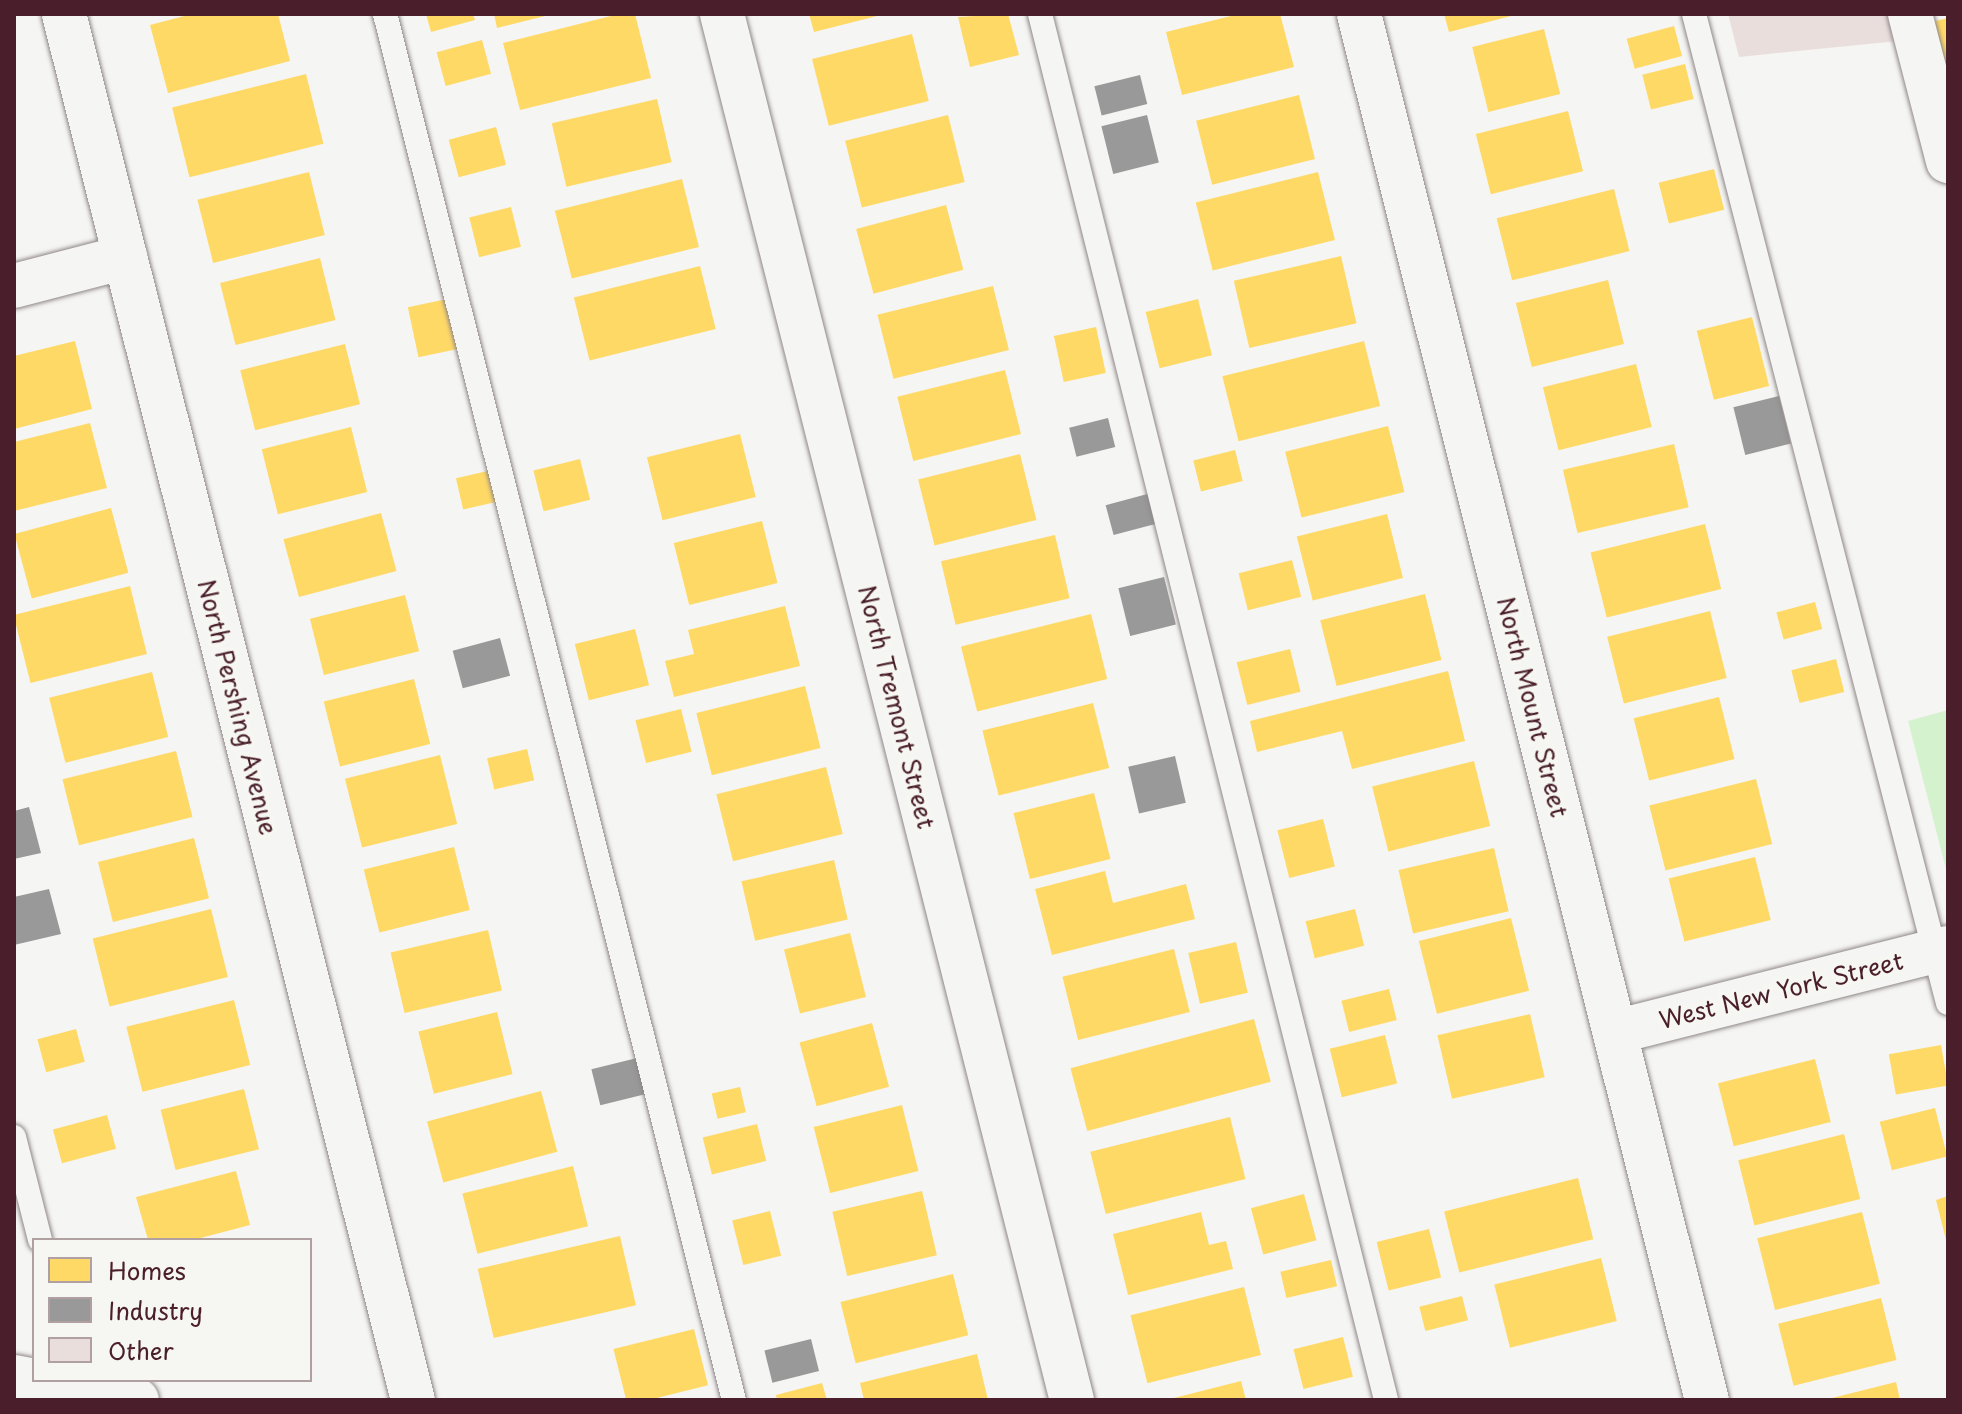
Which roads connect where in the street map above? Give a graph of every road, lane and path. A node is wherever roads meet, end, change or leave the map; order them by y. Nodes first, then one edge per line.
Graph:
1 (64, 14) edge
2 (385, 14) edge
3 (722, 14) edge
4 (1040, 14) edge
5 (1359, 14) edge
6 (1694, 14) edge
7 (1910, 14) edge
8 (1948, 161) edge
9 (125, 257) junction
10 (14, 286) edge
11 (1942, 949) edge
12 (1948, 1003) edge
13 (1615, 1032) junction
14 (14, 1137) edge
15 (39, 1238) edge
16 (54, 1382) edge
17 (78, 1385) edge
18 (137, 1400) edge
19 (413, 1400) edge
20 (734, 1400) edge
21 (1072, 1400) edge
22 (1386, 1400) edge
23 (1707, 1400) edge

1 - 9 street, North Pershing Avenue
2 - 20 lane
3 - 21 street, North Tremont Street
4 - 22 lane
5 - 13 street, North Mount Street
6 - 11 lane
7 - 8 street
9 - 10 street
9 - 19 street, North Pershing Avenue
11 - 12 lane
11 - 13 street, West New York Street
13 - 23 street, North Mount Street
14 - 15 lane
16 - 17 street
17 - 18 street

